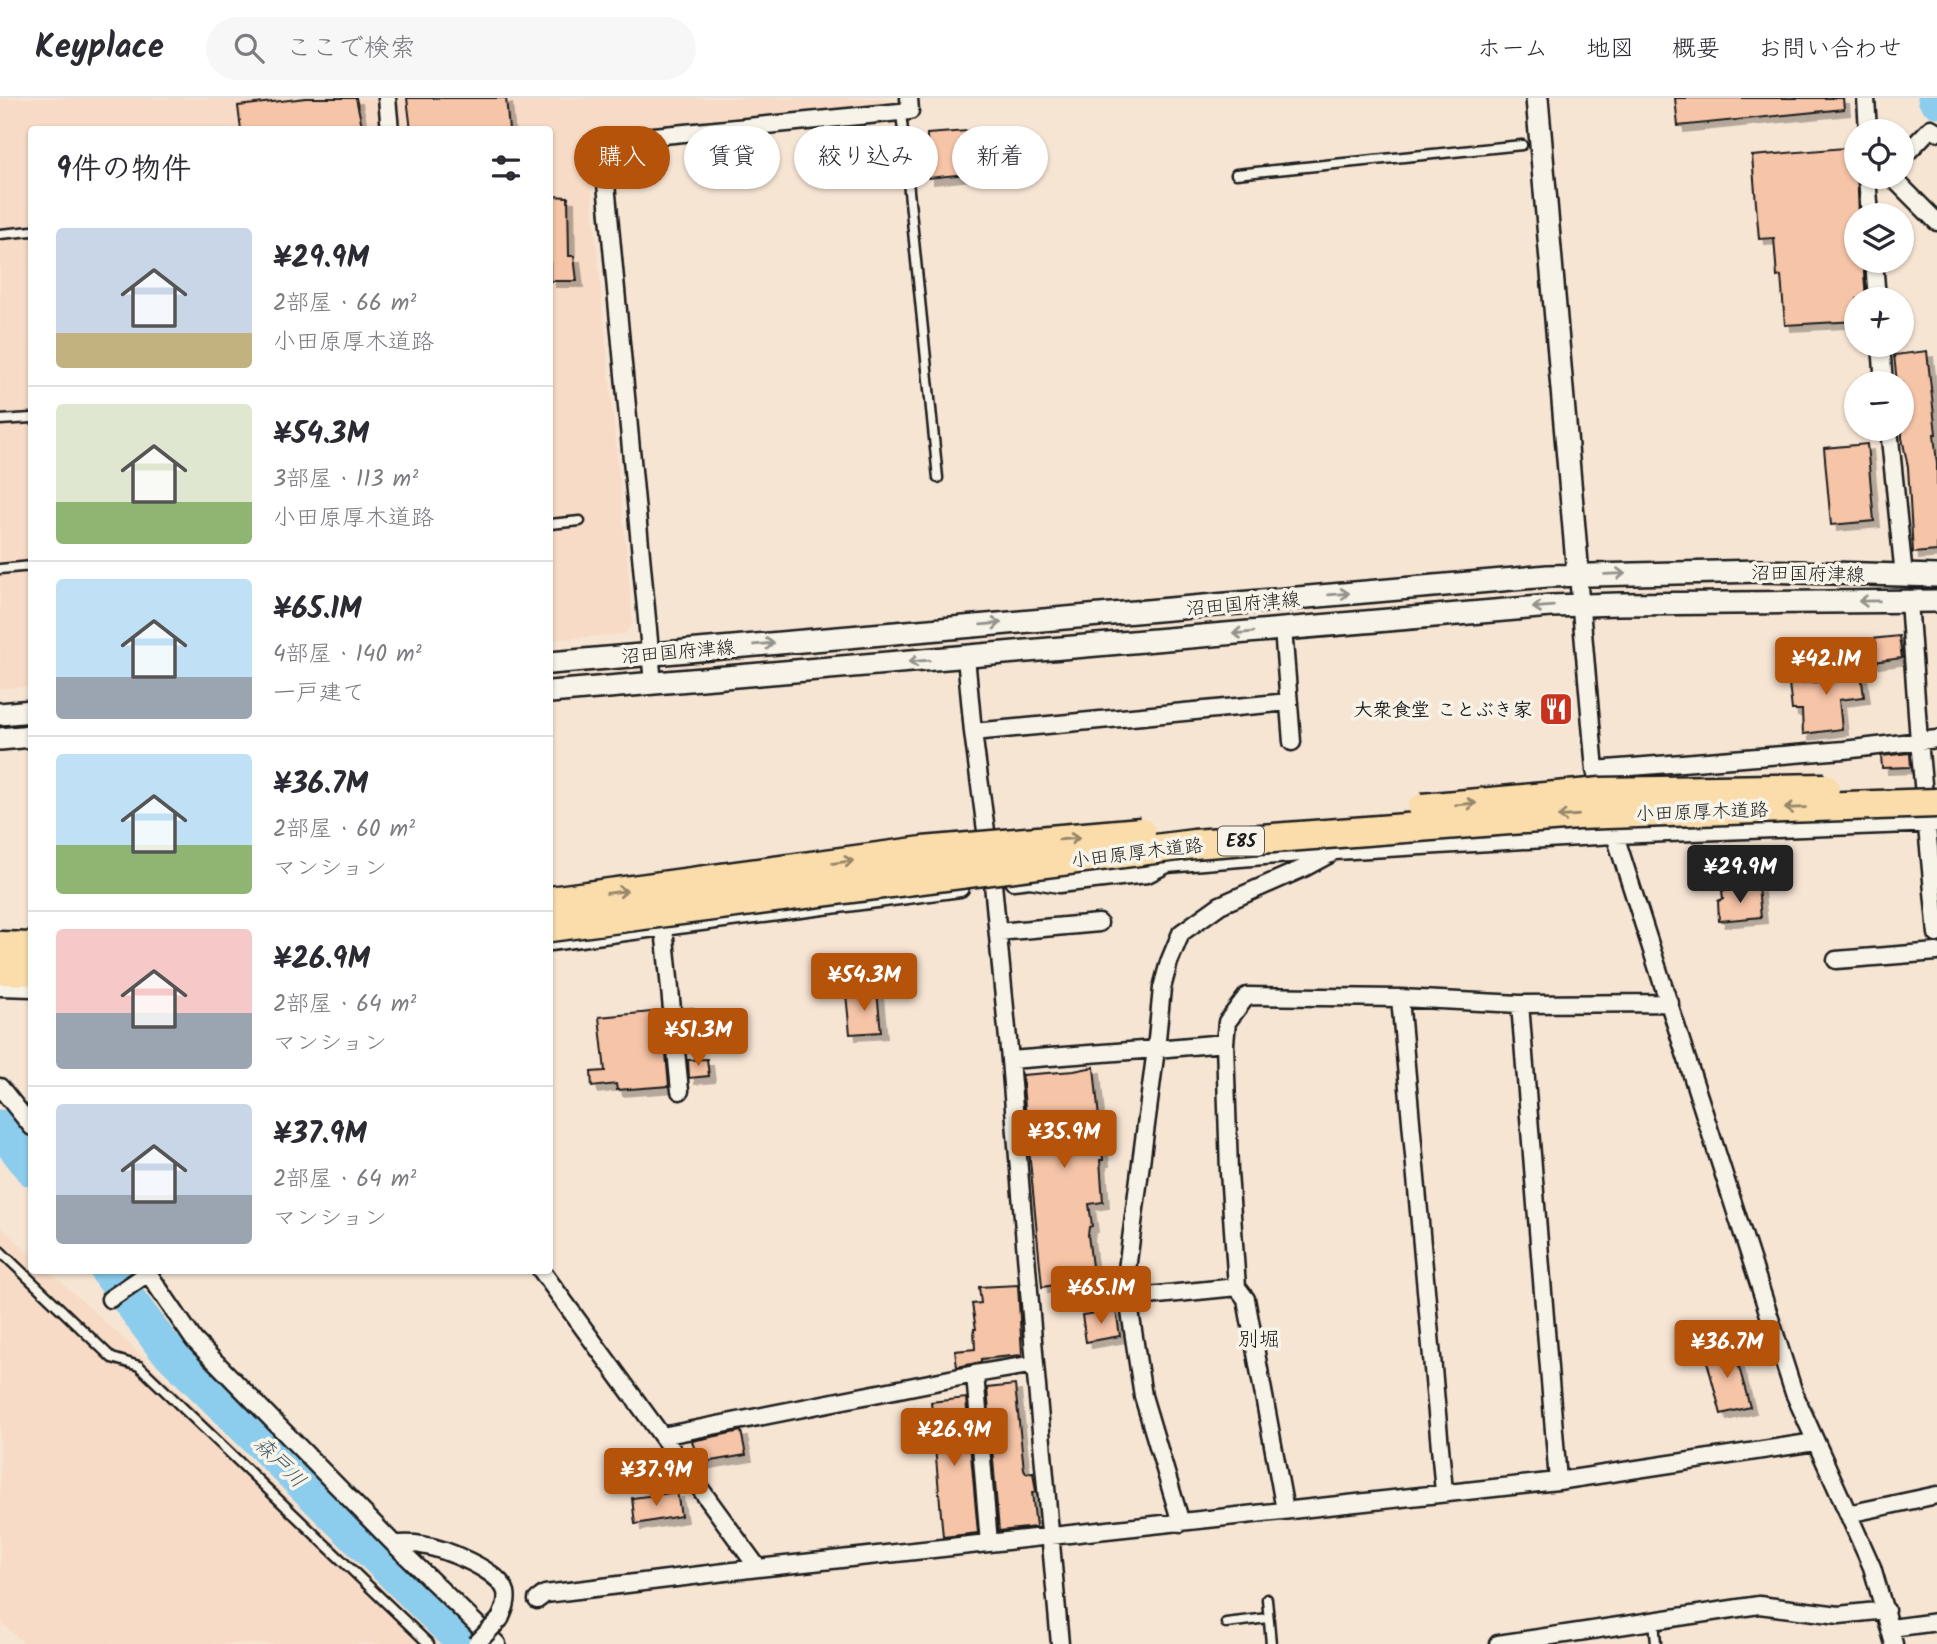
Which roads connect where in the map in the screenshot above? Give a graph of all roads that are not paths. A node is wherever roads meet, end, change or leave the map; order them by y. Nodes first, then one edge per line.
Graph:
1 (387, 98) edge
2 (1537, 98) edge
3 (1866, 98) edge
4 (905, 105) edge
5 (1867, 119) edge
6 (390, 126) edge
7 (1937, 132) edge
8 (1522, 145) dead end
9 (1914, 146) edge
10 (1236, 174) dead end
11 (1904, 189) edge
12 (1937, 222) edge
13 (28, 231) edge
14 (0, 234) edge
15 (28, 418) edge
16 (0, 421) edge
17 (1890, 441) edge
18 (938, 478) dead end
19 (580, 521) dead end
20 (553, 524) edge
21 (28, 566) edge
22 (0, 569) edge
23 (1578, 575) junction
24 (1904, 576) junction
25 (1937, 576) edge
26 (1909, 601) junction
27 (1937, 601) edge
28 (1579, 605) junction
29 (1283, 629) junction
30 (650, 653) junction
31 (966, 657) junction
32 (553, 663) edge
33 (653, 683) junction
34 (553, 692) edge
35 (1289, 702) junction
36 (28, 711) edge
37 (0, 714) edge
38 (973, 732) junction
39 (28, 736) edge
40 (0, 739) edge
41 (1937, 739) edge
42 (1919, 741) junction
43 (1292, 742) dead end
44 (1595, 770) junction
45 (1937, 786) edge
46 (1934, 816) edge
47 (1614, 835) junction
48 (1333, 852) junction
49 (993, 884) junction
50 (553, 901) edge
51 (1936, 916) edge
52 (1099, 923) dead end
53 (553, 927) edge
54 (664, 928) junction
55 (998, 932) junction
56 (1937, 934) edge
57 (553, 942) edge
58 (0, 946) edge
59 (28, 947) edge
60 (1937, 952) edge
61 (1836, 960) dead end
62 (0, 970) edge
63 (28, 971) edge
64 (0, 987) edge
65 (28, 988) edge
66 (1400, 998) junction
67 (1670, 1003) junction
68 (1520, 1004) junction
69 (1225, 1043) junction
70 (1156, 1049) junction
71 (1010, 1060) junction
72 (0, 1087) edge
73 (680, 1091) dead end
74 (28, 1122) edge
75 (0, 1251) edge
76 (144, 1274) edge
77 (148, 1274) edge
78 (544, 1274) edge
79 (1237, 1287) junction
80 (1128, 1298) junction
81 (110, 1299) dead end
82 (1035, 1364) junction
83 (975, 1374) junction
84 (662, 1436) junction
85 (1815, 1442) junction
86 (1558, 1481) junction
87 (1444, 1492) junction
88 (1937, 1495) edge
89 (1285, 1510) junction
90 (1848, 1514) junction
91 (1181, 1523) junction
92 (1050, 1536) junction
93 (989, 1543) junction
94 (394, 1544) junction
95 (758, 1568) junction
96 (1267, 1599) dead end
97 (537, 1600) dead end
98 (1886, 1610) junction
99 (1268, 1618) junction
100 (1654, 1620) junction
101 (1937, 1622) edge
102 (1226, 1623) dead end
103 (1893, 1636) edge
104 (1553, 1640) edge
105 (429, 1644) edge
106 (476, 1644) edge
107 (497, 1644) edge
108 (1060, 1644) edge
109 (1270, 1644) edge
110 (1499, 1644) edge
111 (1656, 1644) edge

1 - 6 street
2 - 23 main road
3 - 5 street
4 - 18 lane
4 - 30 street
7 - 9 street
8 - 10 lane
11 - 12 street
13 - 14 lane
15 - 16 lane
17 - 24 street
19 - 20 lane
21 - 22 lane
23 -> 24 main road, 沼田国府津線
23 - 28 street
30 -> 23 main road, 沼田国府津線
24 - 25 main road, 沼田国府津線
26 - 27 main road, 沼田国府津線
26 -> 28 main road, 沼田国府津線
26 - 42 street
28 -> 29 main road, 沼田国府津線
28 - 44 street
29 -> 31 main road, 沼田国府津線
29 - 35 street
30 - 32 main road, 沼田国府津線
30 - 33 street
31 -> 33 main road, 沼田国府津線
31 - 38 street
33 - 34 main road, 沼田国府津線
35 - 38 street
35 - 43 street
36 - 37 main road
38 - 49 street
39 - 40 main road
41 - 42 street
42 - 44 street
42 - 46 street
44 - 47 street
50 -> 45 highway, 小田原厚木道路 / E85, bridge
46 - 47 street
46 - 51 street
46 -> 53 highway, 小田原厚木道路 / E85, bridge
47 - 48 street
47 - 67 street
48 - 49 street
48 - 70 street
49 - 54 street
49 - 55 street
51 - 56 street
52 - 55 street
54 - 57 street
54 - 73 street
55 - 71 street
58 - 59 highway
60 - 61 street
62 - 63 highway
64 - 65 street
66 - 68 street
66 - 69 street
66 - 87 street
67 - 68 street
67 - 85 street
68 - 86 street
69 - 70 street
69 - 79 street
70 - 71 street
70 - 80 street
71 - 82 street
72 - 74 street
75 - 105 lane
76 - 81 street
77 - 94 street
78 - 84 street
79 - 80 street
79 - 89 street
80 - 91 street
82 - 83 street
82 - 92 street
83 - 84 street
83 - 93 street
84 - 95 street
85 - 86 street
85 - 90 street
86 - 87 street
87 - 89 street
88 - 90 street
89 - 91 street
90 - 98 street
91 - 92 street
92 - 93 street
92 - 108 street
93 - 95 street
94 - 106 street, bridge
94 - 107 street
95 - 97 street
96 - 99 lane
98 - 100 street
98 - 103 street
99 - 102 lane
99 - 109 lane
100 - 104 street
100 - 111 lane
101 - 103 street
104 - 110 street

